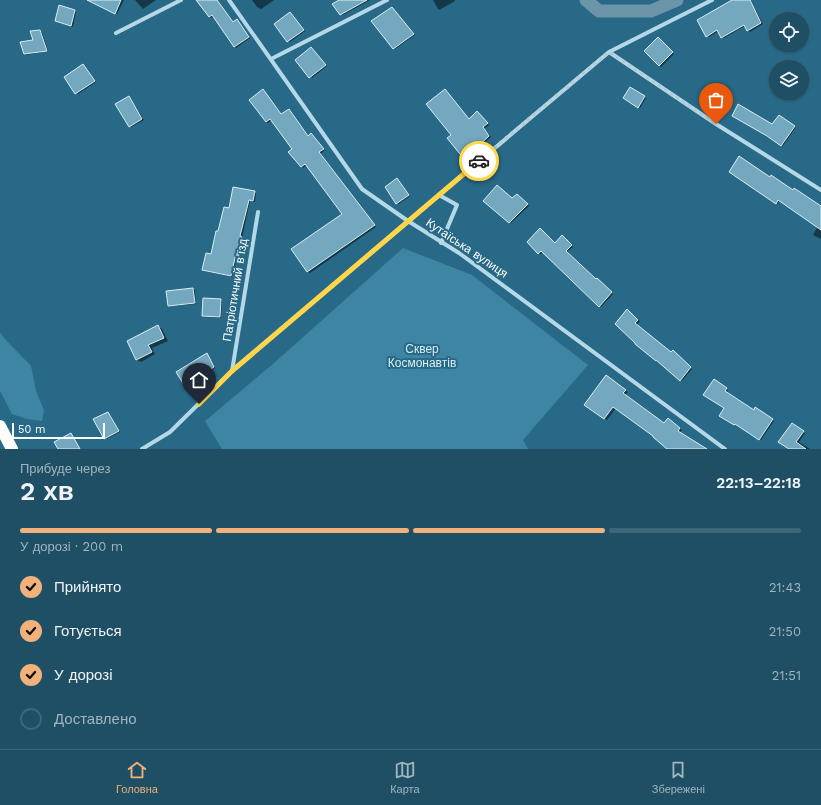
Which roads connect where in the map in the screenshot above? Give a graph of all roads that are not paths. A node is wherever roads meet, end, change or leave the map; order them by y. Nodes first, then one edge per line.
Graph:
1 (181, 0) edge
2 (229, 0) edge
3 (387, 0) edge
4 (712, 0) edge
5 (116, 34) dead end
6 (609, 52) junction
7 (271, 59) junction
8 (821, 190) edge
9 (439, 195) junction
10 (258, 212) dead end
11 (408, 221) junction
12 (452, 248) junction
13 (232, 371) junction
14 (0, 426) edge
15 (12, 449) edge
16 (142, 449) edge
17 (725, 449) edge

1 - 5 street
2 - 7 street, Кутаїська вулиця
3 - 7 street
4 - 6 street
6 - 8 street
6 - 9 street
7 - 11 street, Кутаїська вулиця
9 - 11 street
9 - 12 street
10 - 13 street, Патріотичний в’їзд
11 - 12 street, Кутаїська вулиця
11 - 13 street
12 - 17 street, Кутаїська вулиця
13 - 16 street
14 - 15 highway

